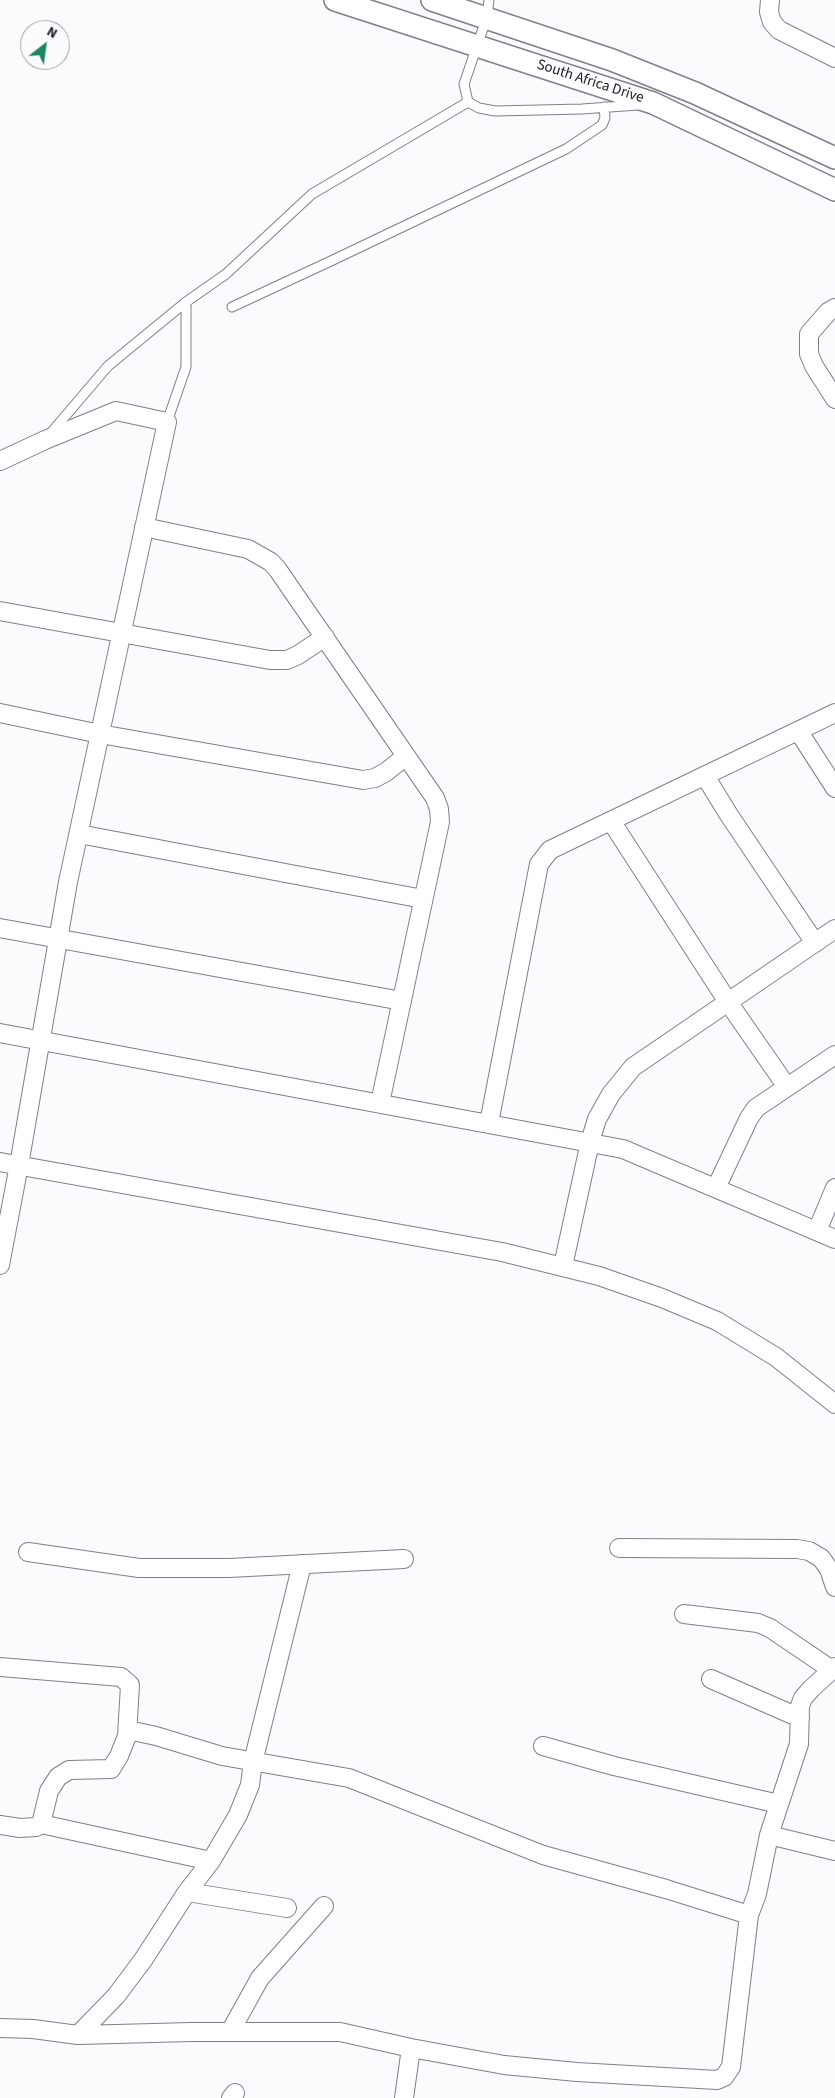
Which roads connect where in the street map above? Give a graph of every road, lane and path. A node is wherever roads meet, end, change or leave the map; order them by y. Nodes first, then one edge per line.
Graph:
1 (335, 0) edge
2 (432, 0) edge
3 (770, 0) edge
4 (488, 9) edge
5 (477, 47) junction
6 (835, 58) edge
7 (468, 102) junction
8 (653, 103) junction
9 (604, 108) junction
10 (835, 158) edge
11 (835, 190) edge
12 (186, 302) junction
13 (232, 307) dead end
14 (835, 308) edge
15 (835, 399) edge
16 (167, 422) junction
17 (45, 440) junction
18 (0, 461) edge
19 (144, 527) junction
20 (0, 611) edge
21 (122, 634) junction
22 (325, 637) junction
23 (0, 713) edge
24 (835, 713) edge
25 (799, 732) junction
26 (100, 734) junction
27 (406, 756) junction
28 (706, 776) junction
29 (835, 788) edge
30 (611, 821) junction
31 (79, 834) junction
32 (423, 899) junction
33 (0, 928) edge
34 (835, 929) edge
35 (59, 938) junction
36 (815, 943) junction
37 (402, 1001) junction
38 (728, 1002) junction
39 (0, 1032) edge
40 (41, 1040) junction
41 (835, 1055) edge
42 (787, 1087) junction
43 (380, 1103) junction
44 (488, 1123) junction
45 (590, 1142) junction
46 (0, 1162) edge
47 (20, 1165) junction
48 (716, 1188) junction
49 (835, 1188) edge
50 (817, 1231) junction
51 (835, 1239) edge
52 (0, 1265) edge
53 (562, 1266) junction
54 (835, 1404) edge
55 (620, 1548) dead end
56 (28, 1552) dead end
57 (404, 1559) dead end
58 (302, 1564) junction
59 (835, 1587) edge
60 (684, 1614) dead end
61 (0, 1668) edge
62 (833, 1668) edge
63 (711, 1679) dead end
64 (800, 1718) junction
65 (127, 1736) junction
66 (543, 1746) dead end
67 (253, 1762) junction
68 (779, 1804) junction
69 (41, 1824) junction
70 (0, 1825) edge
71 (770, 1835) junction
72 (835, 1851) edge
73 (211, 1861) junction
74 (187, 1892) junction
75 (324, 1906) dead end
76 (287, 1908) dead end
77 (749, 1915) junction
78 (0, 2028) edge
79 (230, 2032) junction
80 (78, 2034) junction
81 (411, 2048) junction
82 (404, 2098) edge

1 - 5 street, South Africa Drive
2 - 4 street, South Africa Drive
3 - 6 street
4 - 5 lane
4 - 10 street, South Africa Drive
5 - 7 lane
5 - 8 street, South Africa Drive
7 - 9 lane
7 - 12 lane
8 - 9 lane
8 - 11 street, South Africa Drive
9 - 13 lane
12 - 16 lane
12 - 17 lane
14 - 15 street
16 - 17 street
16 - 19 street
17 - 18 street
19 - 21 street
19 - 22 street
20 - 21 street
21 - 22 street
21 - 26 street
22 - 27 street
23 - 26 street
24 - 25 street
25 - 28 street
25 - 29 street
26 - 27 street
26 - 31 street
27 - 32 street
28 - 30 street
28 - 36 street
30 - 38 street
30 - 44 street
31 - 32 street
31 - 35 street
32 - 37 street
33 - 35 street
34 - 36 street
35 - 37 street
35 - 40 street
36 - 38 street
37 - 43 street
38 - 42 street
38 - 45 street
39 - 40 street
40 - 43 street
40 - 47 street
41 - 42 street
42 - 48 street
43 - 44 street
44 - 45 street
45 - 48 street
45 - 53 street
46 - 47 street
47 - 52 street
47 - 53 street
48 - 50 street
49 - 50 street
50 - 51 street
53 - 54 street
55 - 59 street
56 - 58 street
57 - 58 street
58 - 67 street
60 - 62 street
61 - 65 street
62 - 64 street
63 - 64 street
64 - 68 street
65 - 67 street
65 - 69 street
66 - 68 street
67 - 73 street
67 - 77 street
68 - 71 street
69 - 70 street
69 - 73 street
71 - 72 street
71 - 77 street
73 - 74 street
74 - 76 street
74 - 80 street
75 - 79 street
77 - 81 street
78 - 80 street
79 - 80 street
79 - 81 street
81 - 82 street

